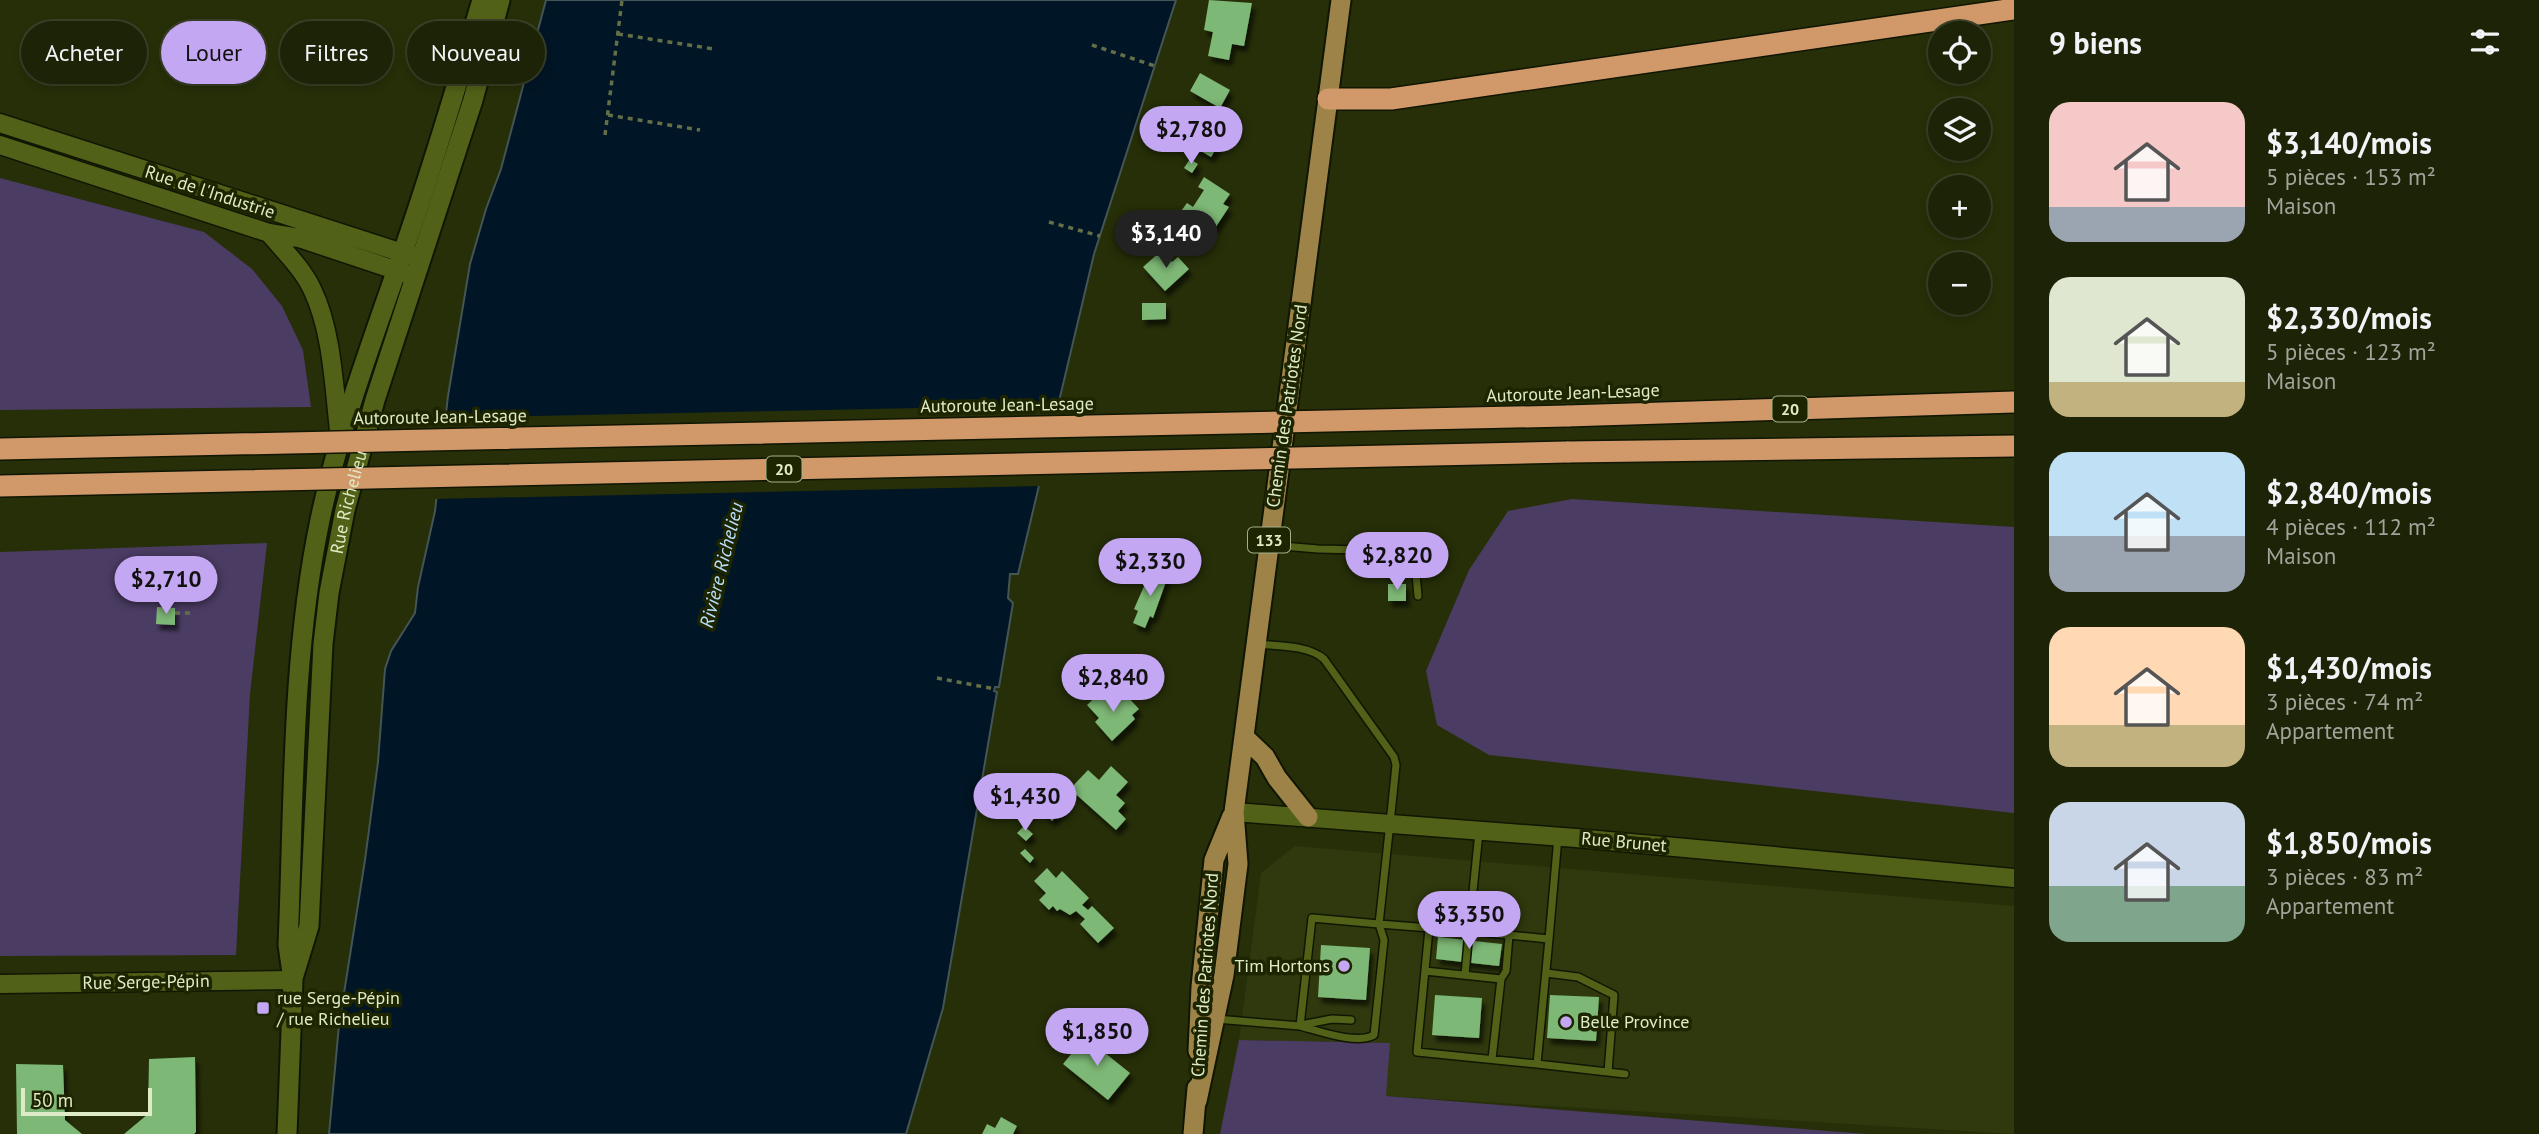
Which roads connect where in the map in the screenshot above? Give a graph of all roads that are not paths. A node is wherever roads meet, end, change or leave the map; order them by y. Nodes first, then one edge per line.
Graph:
1 (481, 0) edge
2 (500, 0) edge
3 (1341, 0) edge
4 (2014, 9) edge
5 (1328, 99) junction
6 (0, 123) edge
7 (0, 145) edge
8 (269, 233) junction
9 (409, 265) junction
10 (2014, 402) edge
11 (341, 440) junction
12 (2014, 446) edge
13 (0, 449) edge
14 (0, 486) edge
15 (1269, 545) junction
16 (1418, 596) dead end
17 (1256, 644) junction
18 (1244, 737) junction
19 (1234, 812) junction
20 (1308, 817) junction
21 (1390, 824) junction
22 (1479, 831) junction
23 (1559, 836) junction
24 (2014, 878) edge
25 (1378, 924) junction
26 (1429, 929) junction
27 (1469, 932) junction
28 (1509, 935) junction
29 (1549, 939) junction
30 (1425, 971) junction
31 (1546, 973) junction
32 (1465, 975) junction
33 (1501, 979) junction
34 (293, 980) junction
35 (0, 985) edge
36 (1207, 1018) junction
37 (1351, 1020) dead end
38 (1300, 1026) junction
39 (1492, 1059) junction
40 (1536, 1064) junction
41 (1608, 1072) junction
42 (1625, 1074) dead end
43 (287, 1134) edge
44 (1193, 1134) edge

1 - 9 main road, Rue Richelieu
2 - 9 main road, Rue Richelieu
3 - 5 main road, Chemin des Patriotes Nord / 133
4 - 5 highway
5 - 15 main road, Chemin des Patriotes Nord / 133
6 - 9 street, Rue de l'Industrie
7 - 8 street, Rue de l'Industrie
8 - 9 street, Rue de l'Industrie
8 - 11 street
9 - 11 main road, Rue Richelieu
9 - 34 main road, Rue Richelieu
10 - 13 highway, Autoroute Jean-Lesage / 20, bridge
11 - 34 main road, Rue Richelieu
12 - 14 highway, 20, bridge
15 - 16 lane
15 - 17 main road, Chemin des Patriotes Nord / 133
17 - 18 main road, Chemin des Patriotes Nord / 133
17 - 21 lane
18 - 19 main road, Chemin des Patriotes Nord / 133
18 - 20 main road
19 - 20 street, Rue Brunet
19 - 36 main road, Chemin des Patriotes Nord / 133
20 - 21 street, Rue Brunet
21 - 22 street, Rue Brunet
21 - 25 lane
22 - 23 street, Rue Brunet
22 - 27 lane
23 - 24 street, Rue Brunet
23 - 29 lane
25 - 26 lane
25 - 38 lane
25 - 38 lane
26 - 27 lane
26 - 30 lane
27 - 28 lane
27 - 32 lane
28 - 29 lane
28 - 33 lane
29 - 31 lane
30 - 32 lane
30 - 39 lane
31 - 40 lane
31 - 41 lane
32 - 33 lane
33 - 39 lane
34 - 35 street, Rue Serge-Pépin
34 - 43 main road, Rue Richelieu
36 - 38 lane
36 - 44 main road, Chemin des Patriotes Nord / 133
37 - 38 lane
39 - 40 lane
40 - 41 lane
41 - 42 lane

